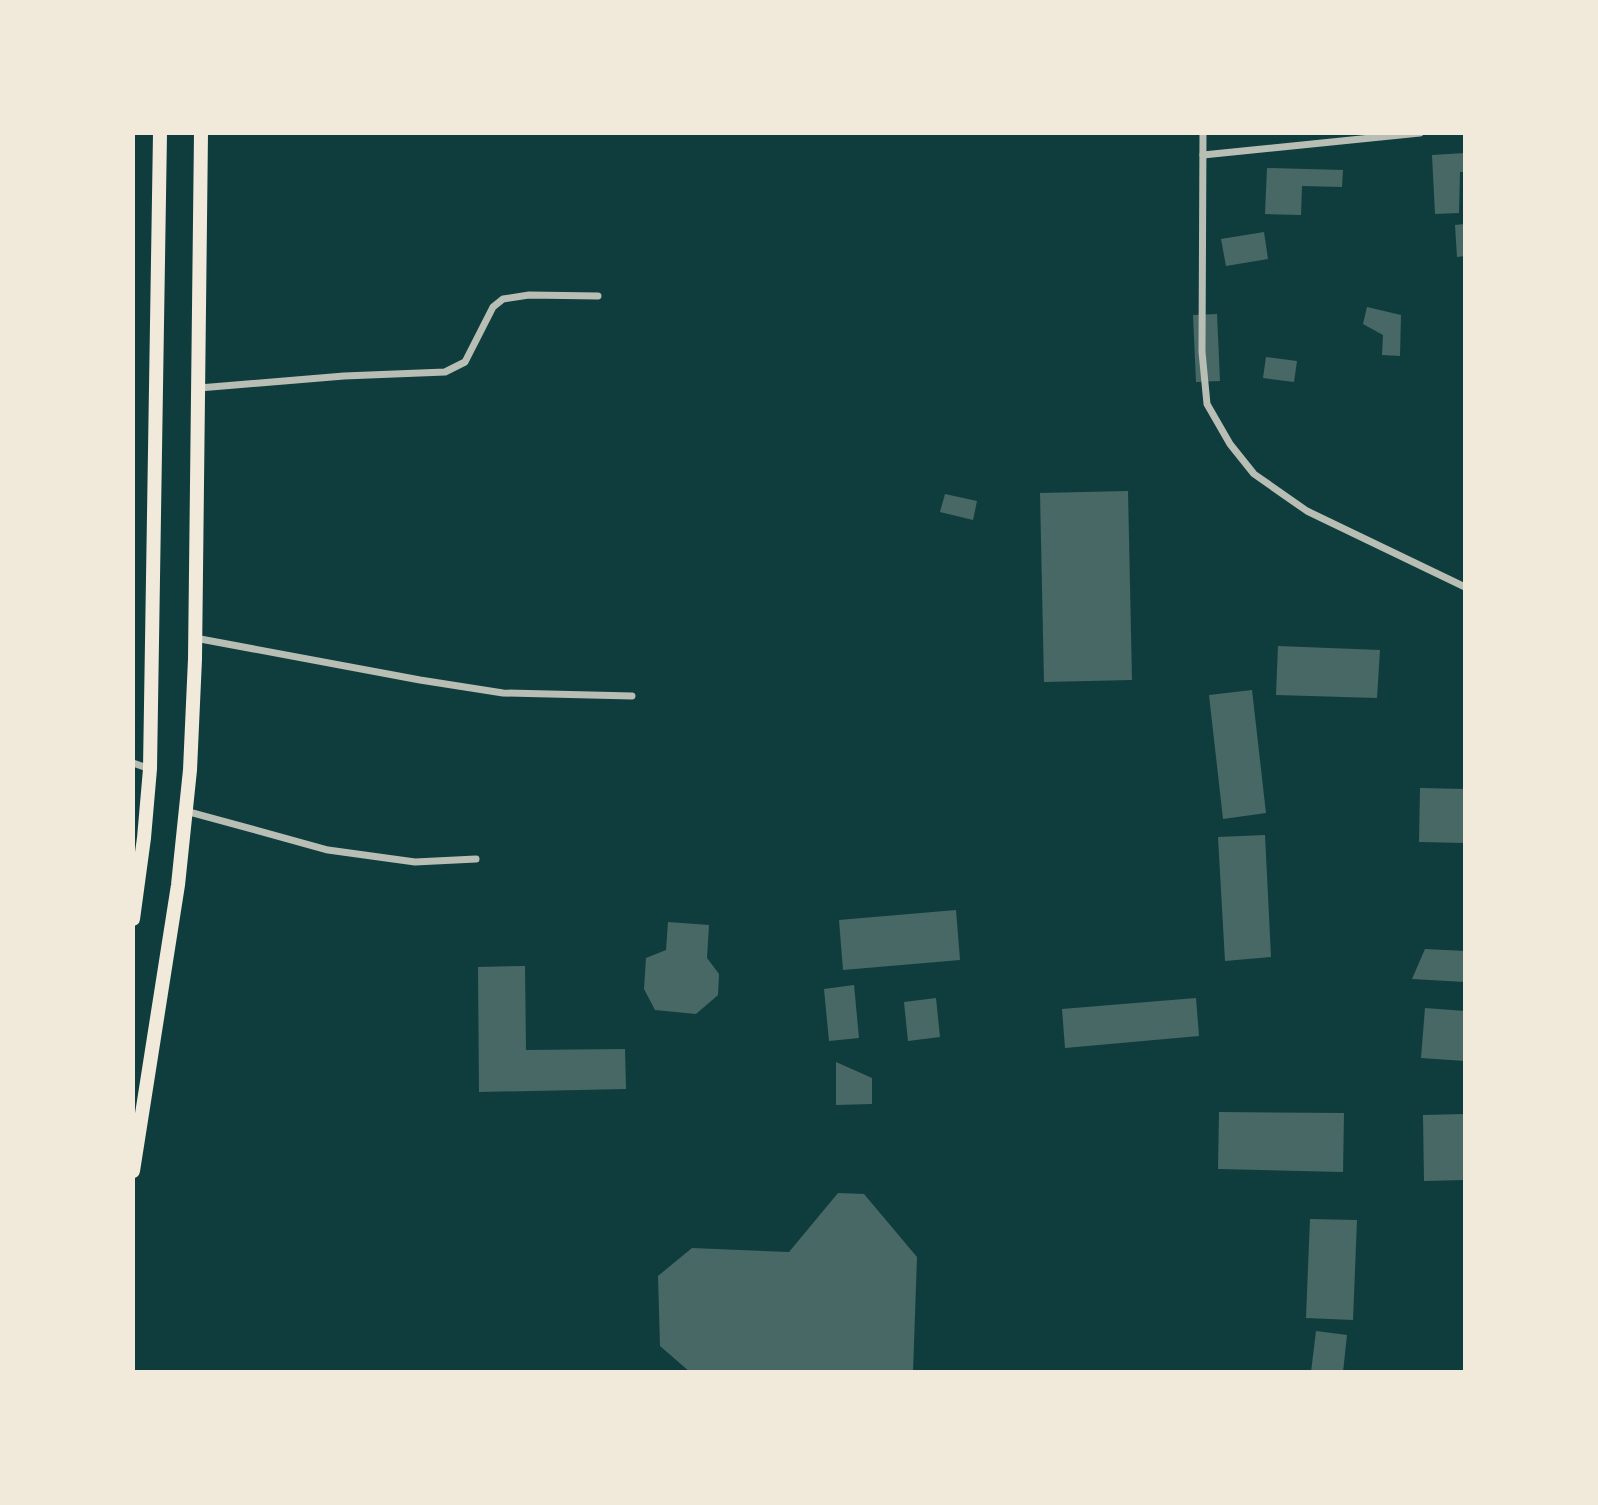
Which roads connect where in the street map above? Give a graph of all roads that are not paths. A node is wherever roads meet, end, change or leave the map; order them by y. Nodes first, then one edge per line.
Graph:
1 (160, 133) edge
2 (201, 133) edge
3 (1203, 133) edge
4 (1420, 133) edge
5 (1203, 155) junction
6 (598, 296) dead end
7 (198, 388) junction
8 (1465, 587) edge
9 (194, 638) junction
10 (632, 695) dead end
11 (133, 763) edge
12 (150, 769) junction
13 (186, 811) junction
14 (476, 859) dead end
15 (133, 919) edge
16 (133, 1171) edge

1 - 12 main road
2 - 7 main road
3 - 5 street
4 - 5 street
5 - 8 street
6 - 7 street
7 - 9 main road
9 - 10 street
9 - 13 main road
11 - 12 street
12 - 15 main road
13 - 14 street
13 - 16 main road

